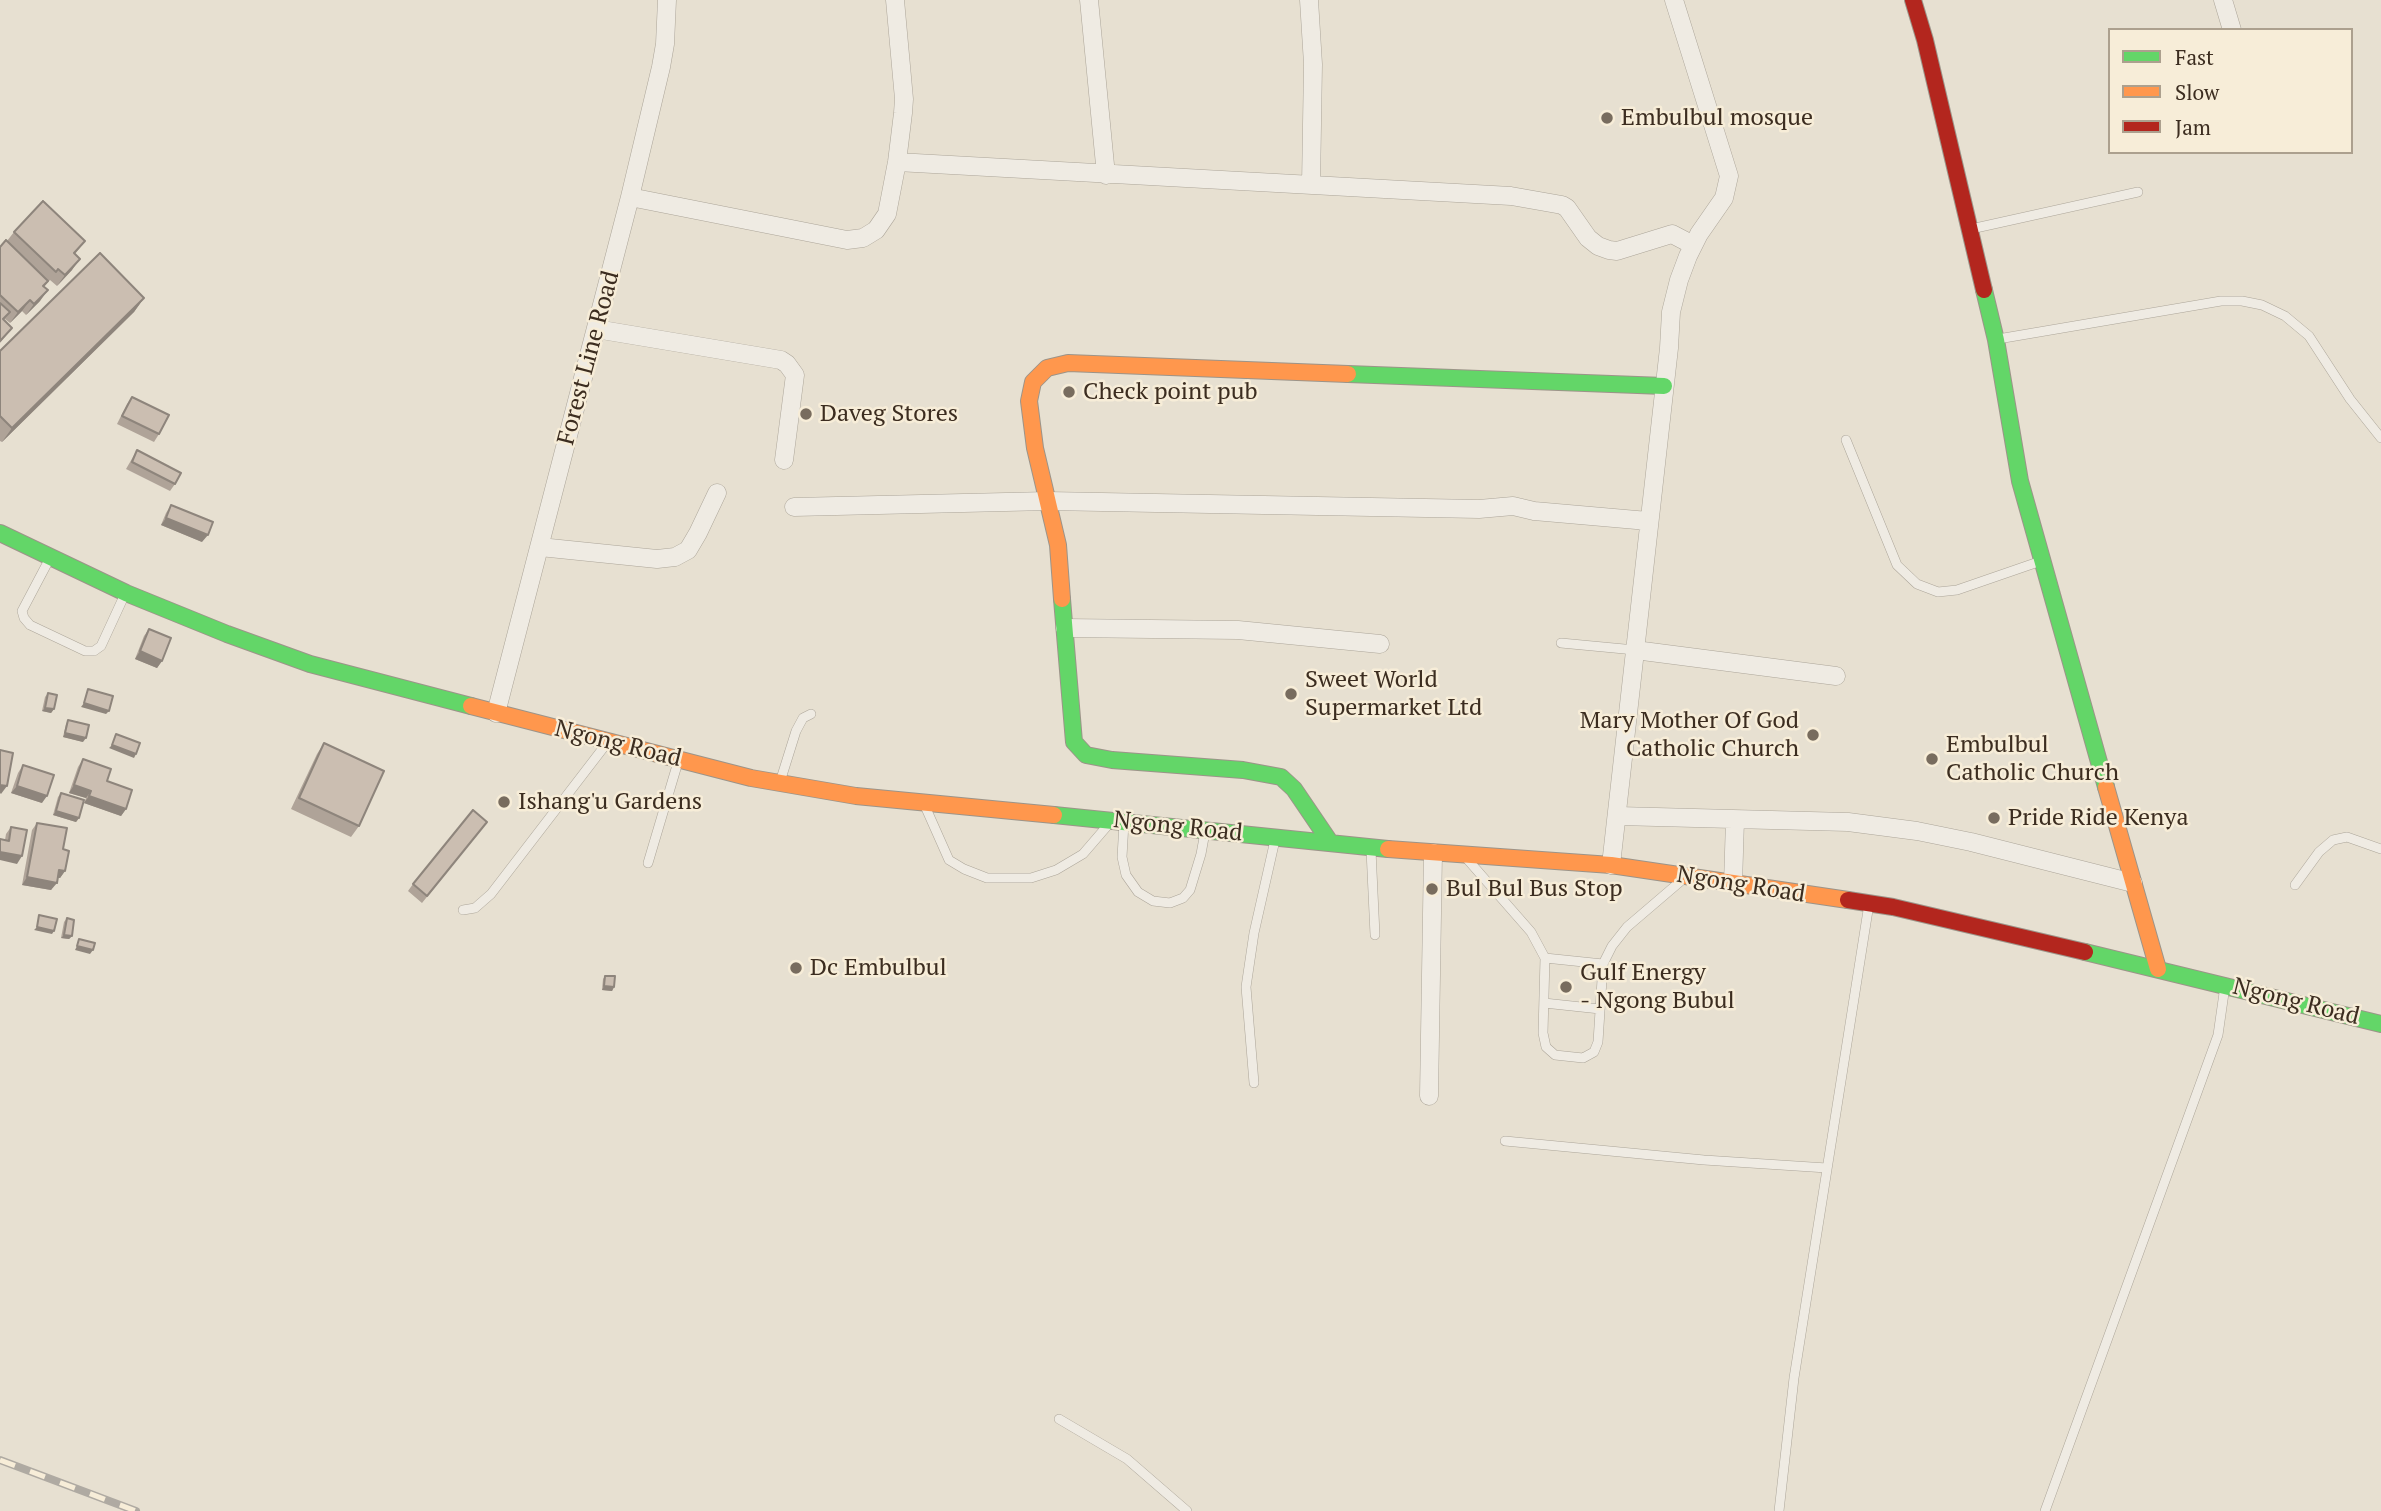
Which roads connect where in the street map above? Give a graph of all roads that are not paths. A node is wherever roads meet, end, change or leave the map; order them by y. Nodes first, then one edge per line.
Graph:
1 (667, 0) edge
2 (895, 0) edge
3 (1090, 0) edge
4 (1309, 0) edge
5 (1674, 0) edge
6 (1913, 0) edge
7 (2224, 0) edge
8 (2231, 28) edge
9 (897, 162) junction
10 (1106, 175) junction
11 (1311, 185) junction
12 (2138, 192) dead end
13 (630, 197) junction
14 (1970, 229) junction
15 (1693, 245) junction
16 (596, 329) junction
17 (1996, 340) junction
18 (1664, 386) junction
19 (2381, 438) edge
20 (1846, 440) dead end
21 (785, 460) dead end
22 (717, 493) dead end
23 (1048, 500) junction
24 (794, 507) dead end
25 (1648, 521) junction
26 (0, 533) edge
27 (540, 547) junction
28 (50, 558) junction
29 (2043, 561) junction
30 (126, 593) junction
31 (1065, 628) junction
32 (1561, 643) dead end
33 (1380, 644) dead end
34 (1635, 650) junction
35 (1836, 676) dead end
36 (496, 713) junction
37 (811, 714) dead end
38 (608, 742) junction
39 (679, 760) junction
40 (780, 783) junction
41 (923, 801) junction
42 (1618, 816) junction
43 (1735, 820) junction
44 (1118, 821) junction
45 (1205, 829) junction
46 (1276, 836) junction
47 (1330, 842) junction
48 (1371, 848) junction
49 (2381, 849) edge
50 (1433, 853) junction
51 (1464, 856) junction
52 (648, 863) dead end
53 (1611, 865) junction
54 (1686, 876) junction
55 (2133, 883) junction
56 (1733, 884) junction
57 (2295, 885) dead end
58 (1869, 904) junction
59 (463, 910) dead end
60 (1376, 935) dead end
61 (1545, 958) junction
62 (1603, 964) junction
63 (2158, 969) junction
64 (2225, 985) junction
65 (1544, 1003) junction
66 (1600, 1009) junction
67 (2381, 1024) edge
68 (1254, 1083) dead end
69 (1429, 1096) dead end
70 (1505, 1141) dead end
71 (1827, 1168) junction
72 (1059, 1419) dead end
73 (1187, 1511) edge
74 (1779, 1511) edge
75 (2045, 1511) edge

1 - 13 street, Forest Line Road
2 - 9 street
3 - 10 street
4 - 11 street
5 - 15 street
6 - 14 main road
7 - 8 street
9 - 10 street
9 - 13 street
10 - 11 street
11 - 15 street
12 - 14 lane
13 - 16 street, Forest Line Road
14 - 17 main road
15 - 18 street
16 - 21 street
16 - 27 street, Forest Line Road
17 - 19 lane
17 - 29 main road
18 - 23 main road
18 - 25 street
20 - 29 lane
22 - 27 street
23 - 24 street
23 - 25 street
23 - 31 main road
25 - 34 street
26 - 28 main road, Ngong Road
27 - 36 street, Forest Line Road
28 - 30 main road, Ngong Road
28 - 30 lane
29 - 55 main road
30 - 36 main road, Ngong Road
31 - 33 street
31 - 47 main road
32 - 34 lane
34 - 35 street
34 - 42 street
36 - 38 main road, Ngong Road
37 - 40 lane
38 - 39 main road, Ngong Road
38 - 59 lane
39 - 40 main road, Ngong Road
39 - 52 lane
40 - 41 main road, Ngong Road
41 - 44 main road, Ngong Road
41 - 44 lane
42 - 43 street
42 - 53 street
43 - 55 street
43 - 56 street
44 - 45 main road, Ngong Road
44 - 45 lane
45 - 46 main road, Ngong Road
46 - 47 main road, Ngong Road
46 - 68 lane
47 - 48 main road, Ngong Road
48 - 50 main road, Ngong Road
48 - 60 lane
49 - 57 lane
50 - 51 main road, Ngong Road
50 - 69 street
51 - 53 main road, Ngong Road
51 - 61 lane
53 - 54 main road, Ngong Road
54 - 56 main road, Ngong Road
54 - 62 lane
55 - 63 main road
56 - 58 main road, Ngong Road
58 - 63 main road, Ngong Road
58 - 71 lane
61 - 62 lane
61 - 65 lane
62 - 66 lane
63 - 64 main road, Ngong Road
64 - 67 main road, Ngong Road
64 - 75 lane
65 - 66 lane
65 - 66 lane
70 - 71 lane
71 - 74 lane
72 - 73 lane

